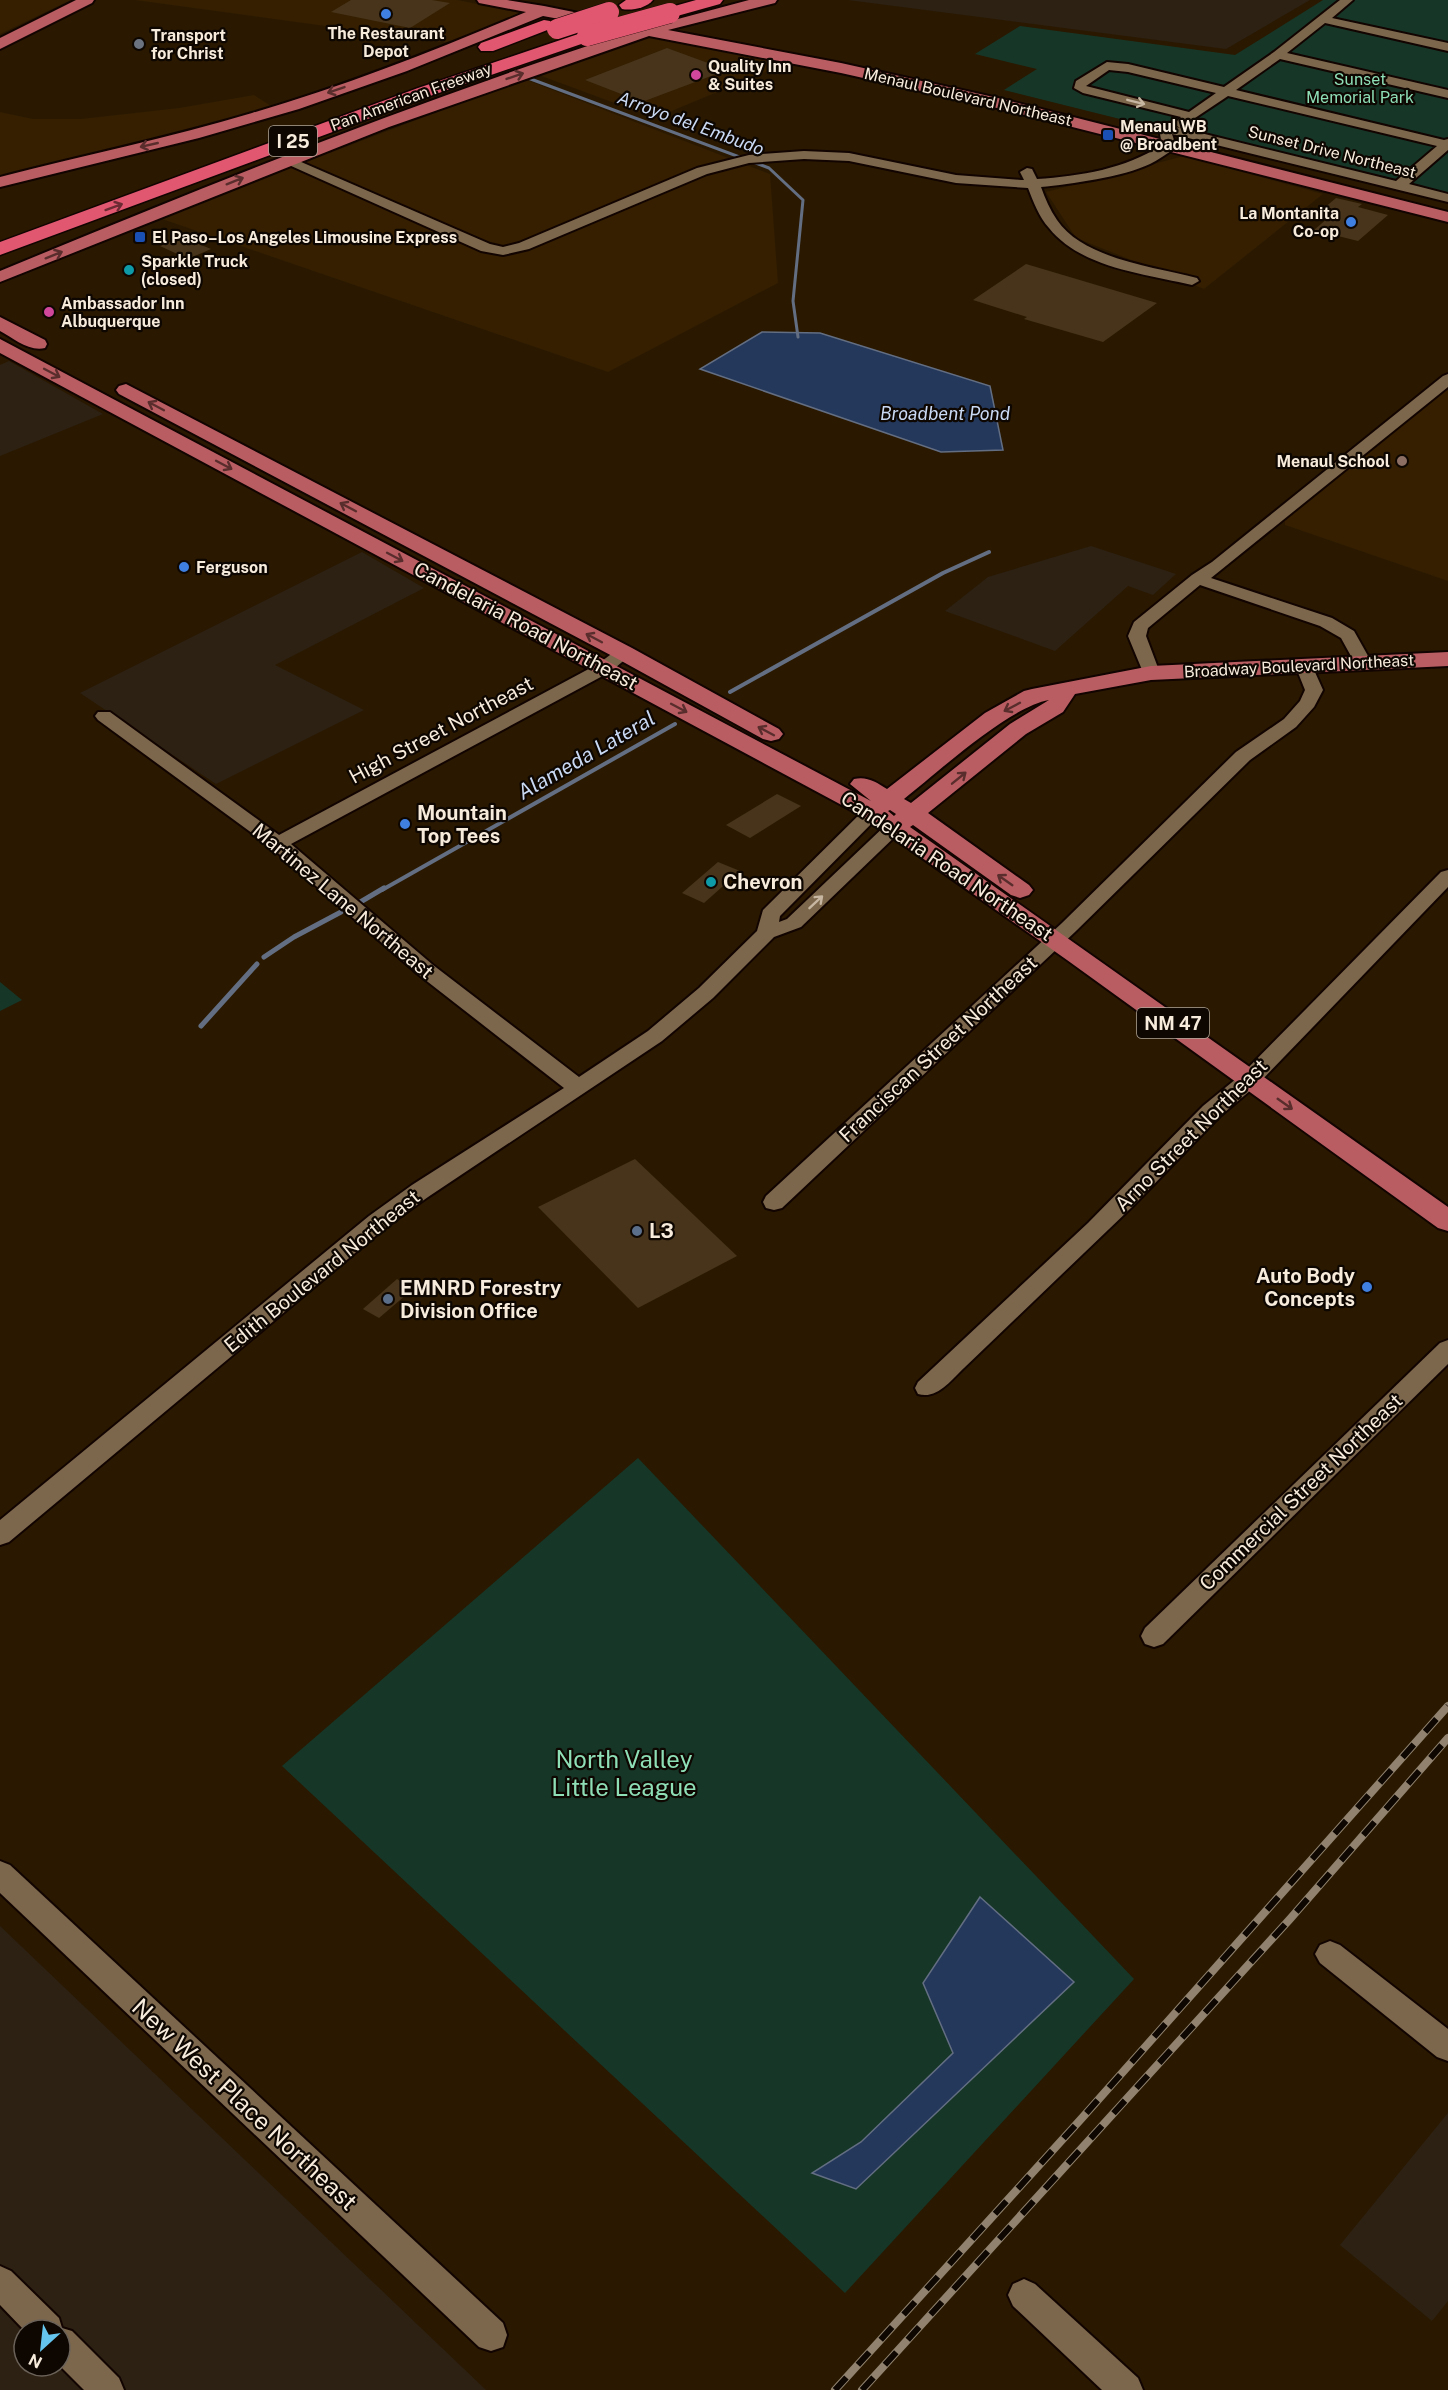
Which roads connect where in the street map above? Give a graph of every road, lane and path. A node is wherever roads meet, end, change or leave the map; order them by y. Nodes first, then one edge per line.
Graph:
1 (87, 0) edge
2 (484, 0) edge
3 (529, 0) edge
4 (688, 0) edge
5 (714, 0) edge
6 (770, 0) edge
7 (1347, 0) edge
8 (608, 1) edge
9 (653, 11) edge
10 (553, 14) edge
11 (1322, 19) junction
12 (648, 31) junction
13 (0, 44) edge
14 (1448, 47) edge
15 (1278, 55) junction
16 (1225, 92) junction
17 (1448, 94) edge
18 (1192, 116) junction
19 (1166, 138) junction
20 (1448, 144) edge
21 (287, 161) junction
22 (1025, 170) dead end
23 (0, 182) edge
24 (1033, 183) junction
25 (1399, 186) junction
26 (1448, 198) edge
27 (1448, 206) edge
28 (1448, 217) edge
29 (0, 231) edge
30 (0, 249) edge
31 (0, 277) edge
32 (1192, 281) dead end
33 (0, 323) edge
34 (0, 345) edge
35 (57, 354) dead end
36 (106, 379) dead end
37 (1448, 379) edge
38 (1198, 579) junction
39 (624, 653) junction
40 (1448, 659) edge
41 (1363, 663) junction
42 (1304, 665) junction
43 (604, 668) junction
44 (1151, 673) junction
45 (1067, 690) junction
46 (104, 716) dead end
47 (882, 806) junction
48 (904, 821) junction
49 (278, 843) junction
50 (1448, 876) edge
51 (767, 933) junction
52 (1062, 934) junction
53 (1256, 1072) junction
54 (579, 1088) junction
55 (1448, 1198) edge
56 (774, 1202) dead end
57 (1448, 1221) edge
58 (1448, 1349) edge
59 (927, 1388) dead end
60 (0, 1535) edge
61 (1154, 1636) dead end
62 (0, 1874) edge
63 (1330, 1954) dead end
64 (1448, 2047) edge
65 (0, 2282) edge
66 (1024, 2295) dead end
67 (35, 2318) edge
68 (491, 2335) dead end
69 (72, 2355) edge
70 (107, 2390) edge
71 (1125, 2390) edge

1 - 13 main road
2 - 10 main road, Menaul Boulevard Northeast
3 - 10 main road, Menaul Boulevard Northeast
4 - 9 highway, Pan American Freeway / I 25
5 - 9 highway
6 - 9 main road
7 - 11 street
8 - 10 highway
9 - 10 highway, Pan American Freeway / I 25, bridge
9 - 10 main road, Menaul Boulevard Northeast
9 - 12 main road
9 - 19 main road, Menaul Boulevard Northeast
30 -> 9 highway, Pan American Freeway / I 25, bridge
10 - 12 main road, Menaul Boulevard Northeast
10 -> 23 main road
10 - 29 highway, Pan American Freeway / I 25
11 - 14 street
11 - 15 street
12 - 19 main road, Menaul Boulevard Northeast
21 -> 12 main road
15 - 16 street
15 - 17 street
16 - 18 street
16 -> 18 street
16 - 20 street
18 - 19 street
19 - 24 street
19 - 25 street, Sunset Drive Northeast
19 - 27 main road, Menaul Boulevard Northeast
19 - 28 main road, Menaul Boulevard Northeast
20 - 25 street
21 - 24 street
31 -> 21 main road
22 - 24 street
24 - 32 street
25 - 26 street, Sunset Drive Northeast
33 - 35 main road
34 -> 43 main road, Candelaria Road Northeast
39 -> 36 main road, Candelaria Road Northeast
37 - 38 street
38 - 41 street
38 - 44 street
39 - 43 street, High Street Northeast
47 -> 39 main road, Candelaria Road Northeast
40 - 41 main road, Broadway Boulevard Northeast
41 - 42 main road, Broadway Boulevard Northeast
42 - 44 main road, Broadway Boulevard Northeast
42 - 52 street, Franciscan Street Northeast
43 -> 47 main road, Candelaria Road Northeast
43 - 49 street, High Street Northeast
44 - 45 main road, Edith Boulevard Northeast
45 -> 47 main road, Edith Boulevard Northeast
48 -> 45 main road, Edith Boulevard Northeast
46 - 49 street, Martinez Lane Northeast
47 - 48 main road, Candelaria Road Northeast / NM 47
47 - 51 street, Edith Boulevard Northeast
51 -> 48 street, Edith Boulevard Northeast
48 - 52 main road, Candelaria Road Northeast / NM 47
49 - 54 street, Martinez Lane Northeast
50 - 53 street, Arno Street Northeast
51 - 54 street, Edith Boulevard Northeast
52 - 53 main road, Candelaria Road Northeast / NM 47
52 - 56 street, Franciscan Street Northeast
53 - 55 main road, Candelaria Road Northeast / NM 47
53 -> 57 main road, Candelaria Road Northeast / NM 47
53 - 59 street, Arno Street Northeast
54 - 60 street, Edith Boulevard Northeast
58 - 61 street, Commercial Street Northeast
62 - 68 street, New West Place Northeast
63 - 64 street
65 - 67 street
66 - 71 street
69 - 70 street

